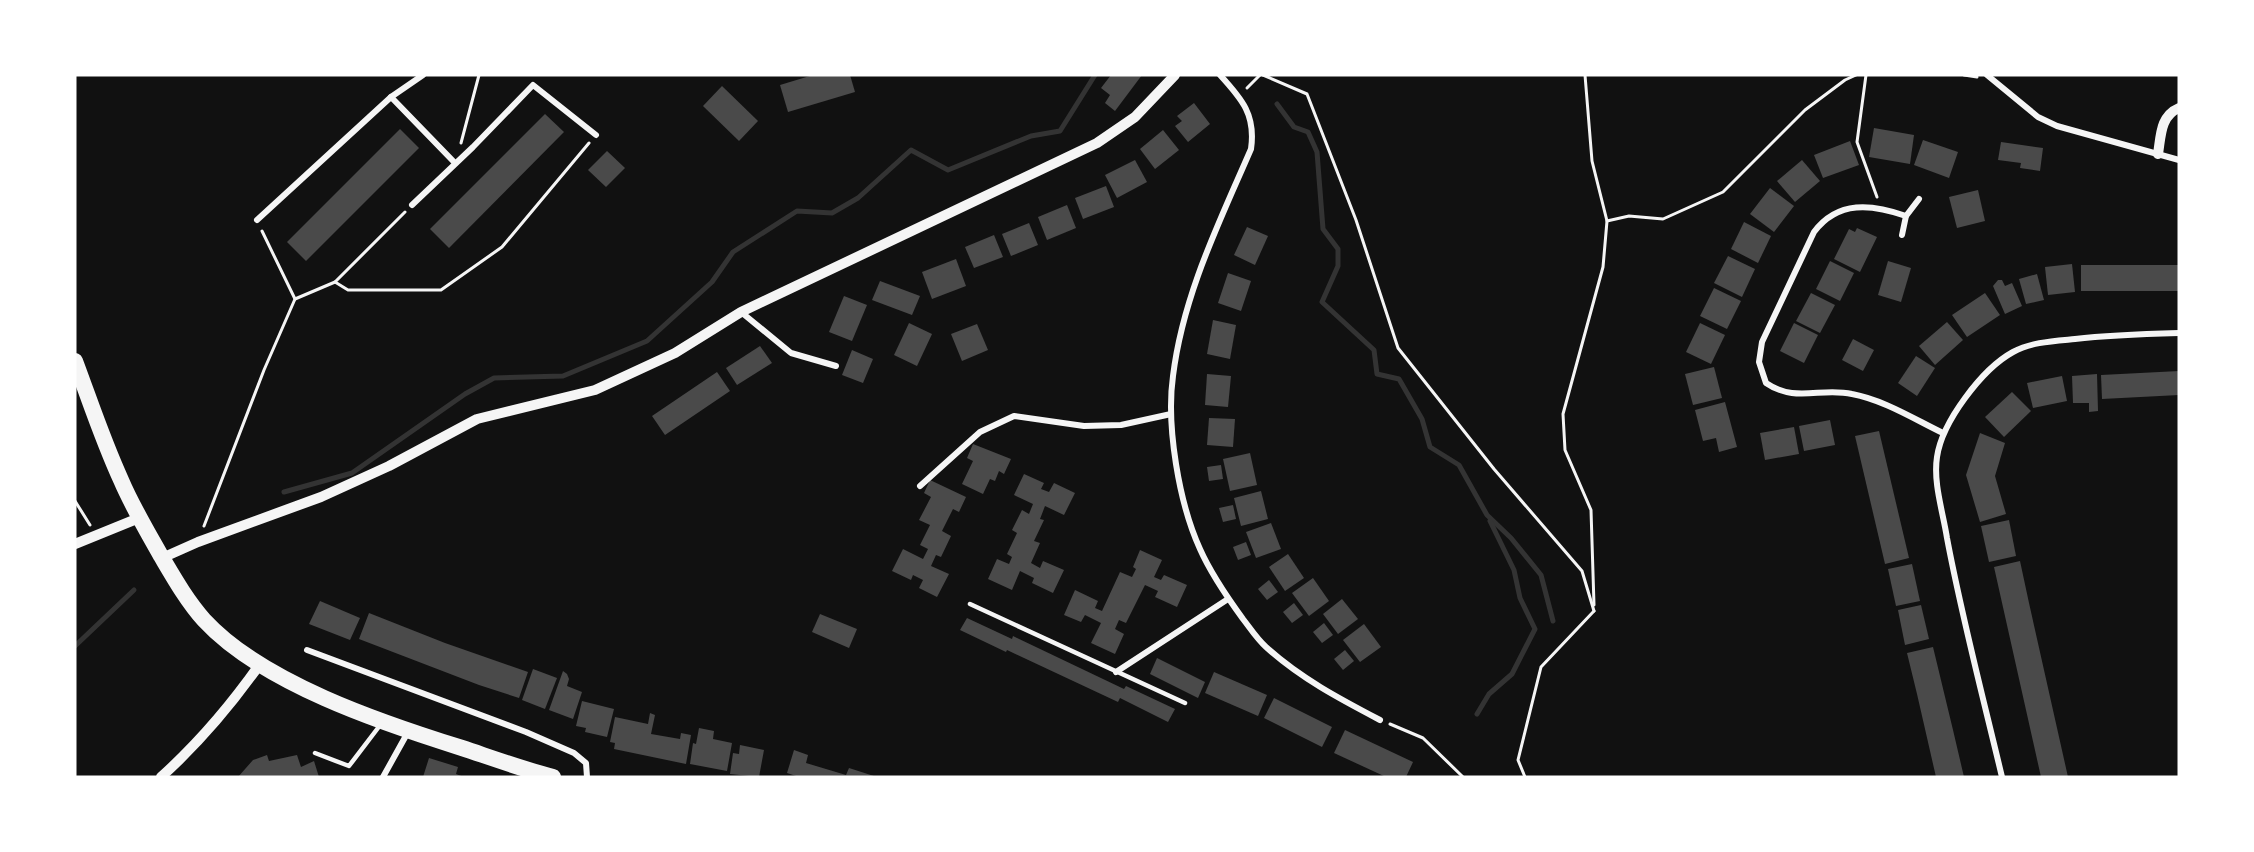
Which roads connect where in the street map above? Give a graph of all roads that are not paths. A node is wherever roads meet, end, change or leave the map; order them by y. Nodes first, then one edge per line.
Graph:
1 (423, 75) edge
2 (1175, 75) edge
3 (1220, 75) edge
4 (1988, 75) edge
5 (391, 97) junction
6 (2179, 108) edge
7 (596, 135) road end
8 (2158, 154) junction
9 (2179, 160) edge
10 (455, 163) junction
11 (1919, 198) dead end
12 (412, 205) road end
13 (1906, 216) junction
14 (257, 220) road end
15 (1902, 235) dead end
16 (741, 312) junction
17 (2179, 333) edge
18 (75, 361) edge
19 (836, 366) dead end
20 (1171, 414) junction
21 (1943, 433) junction
22 (920, 486) dead end
23 (139, 518) junction
24 (75, 544) edge
25 (162, 558) junction
26 (1228, 599) junction
27 (970, 604) dead end
28 (306, 650) dead end
29 (260, 664) junction
30 (1116, 672) junction
31 (1185, 703) dead end
32 (1380, 720) road end
33 (382, 721) junction
34 (408, 731) junction
35 (315, 753) dead end
36 (161, 777) edge
37 (383, 777) edge
38 (553, 777) edge
39 (587, 777) edge
40 (2002, 777) edge

1 - 5 street
2 - 16 street
3 - 20 street
4 - 8 street
5 - 10 street
5 - 14 street
6 - 8 street
7 - 10 street
8 - 9 street
10 - 12 street
11 - 13 street
13 - 15 street
13 - 21 street
16 - 19 street
16 - 25 street
17 - 21 street
18 - 23 highway
20 - 22 street
20 - 26 street
21 - 40 street
23 - 24 street
23 - 25 highway
25 - 29 highway
26 - 30 street
26 - 32 street
27 - 30 lane
28 - 39 street
29 - 33 highway
29 - 36 street
30 - 31 lane
33 - 34 highway
33 - 35 lane
34 - 37 street
34 - 38 highway

